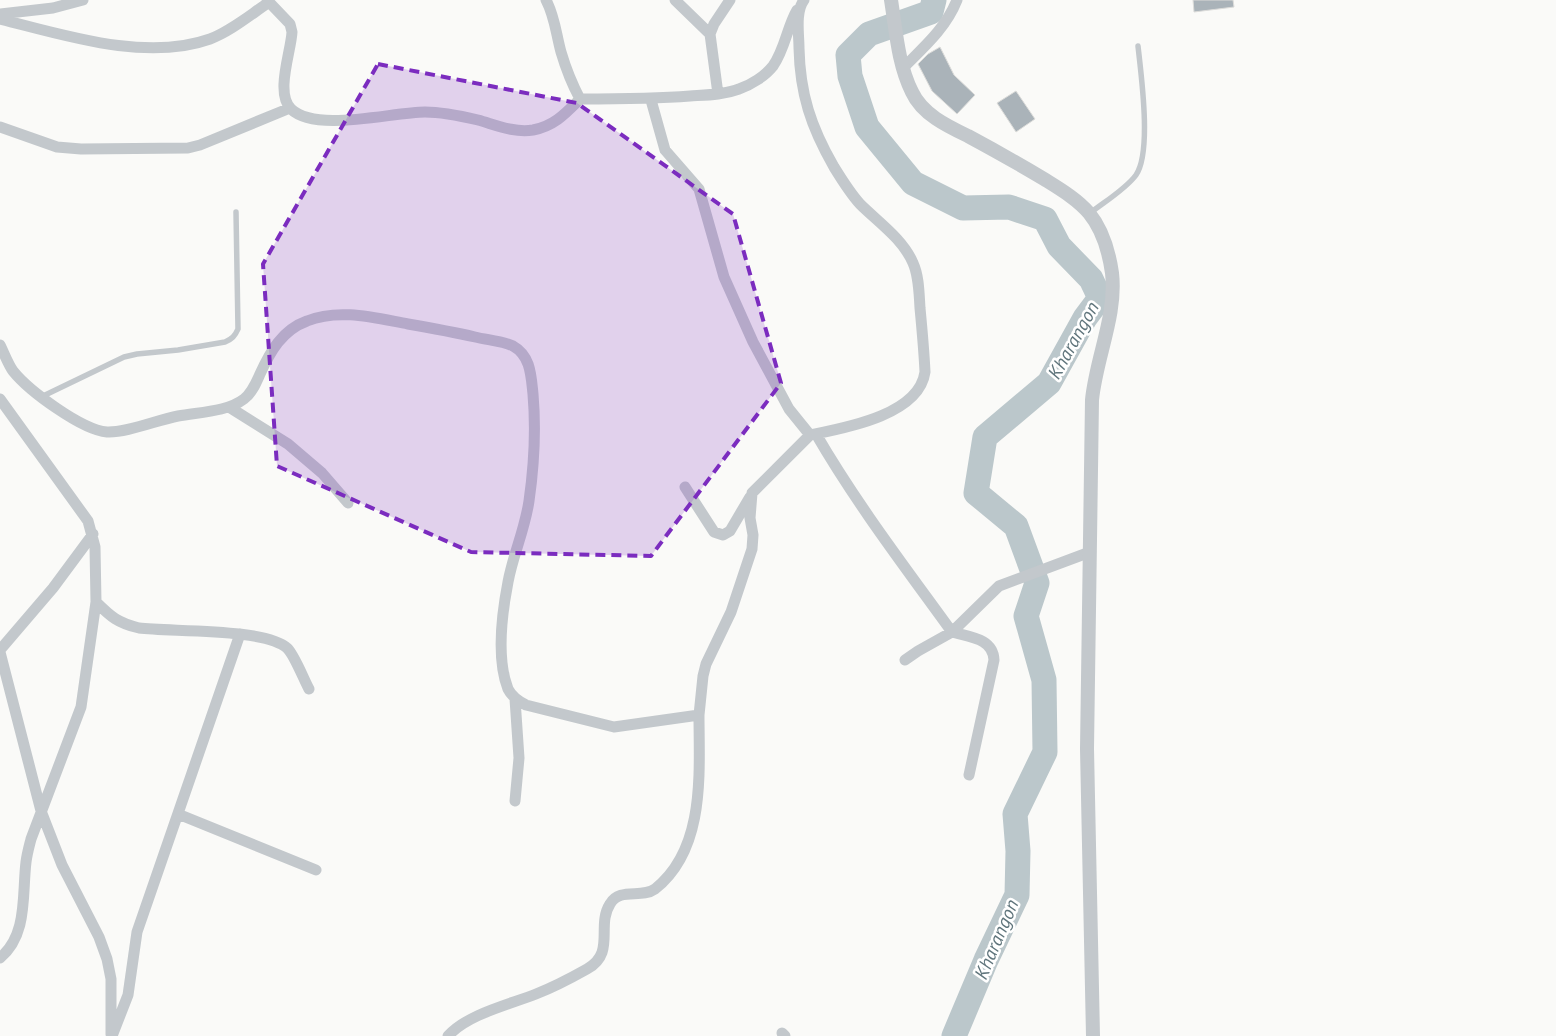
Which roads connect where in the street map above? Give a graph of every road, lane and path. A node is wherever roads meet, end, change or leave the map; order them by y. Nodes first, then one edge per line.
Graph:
1 (83, 0) edge
2 (546, 0) edge
3 (675, 0) edge
4 (730, 0) edge
5 (891, 0) edge
6 (957, 0) edge
7 (268, 1) edge
8 (802, 2) edge
9 (0, 14) edge
10 (0, 20) edge
11 (710, 34) junction
12 (1138, 46) dead end
13 (901, 64) junction
14 (718, 94) junction
15 (580, 99) junction
16 (651, 100) junction
17 (290, 108) junction
18 (0, 127) edge
19 (236, 212) dead end
20 (1089, 214) junction
21 (0, 345) edge
22 (41, 397) junction
23 (0, 399) edge
24 (229, 406) junction
25 (813, 435) junction
26 (686, 487) dead end
27 (752, 493) junction
28 (348, 503) dead end
29 (93, 534) junction
30 (1090, 552) junction
31 (96, 602) junction
32 (952, 632) junction
33 (240, 634) junction
34 (0, 651) edge
35 (905, 660) dead end
36 (309, 689) dead end
37 (516, 699) junction
38 (699, 715) junction
39 (969, 775) dead end
40 (515, 801) dead end
41 (41, 811) junction
42 (178, 814) junction
43 (316, 870) dead end
44 (0, 958) edge
45 (112, 1036) edge
46 (448, 1036) edge
47 (1093, 1036) edge

1 - 9 street
2 - 15 street
3 - 11 street
4 - 11 street
5 - 13 street
6 - 13 street
7 - 10 street
7 - 17 street
8 - 14 street
8 - 25 street
11 - 14 street
12 - 20 lane
13 - 20 street
14 - 16 street
15 - 16 street
15 - 17 street
16 - 25 street
17 - 18 street
19 - 22 lane
20 - 30 street
21 - 22 street
22 - 24 street
23 - 29 street
24 - 28 street
24 - 37 street
25 - 27 street
25 - 32 street
26 - 27 street
27 - 38 street
29 - 31 street
29 - 34 street
30 - 32 street
30 - 47 street
31 - 33 street
31 - 41 street
32 - 35 street
32 - 39 street
33 - 36 street
33 - 42 street
34 - 41 street
37 - 38 street
37 - 40 street
38 - 46 street
41 - 44 street
41 - 45 street
42 - 43 street
42 - 45 street

